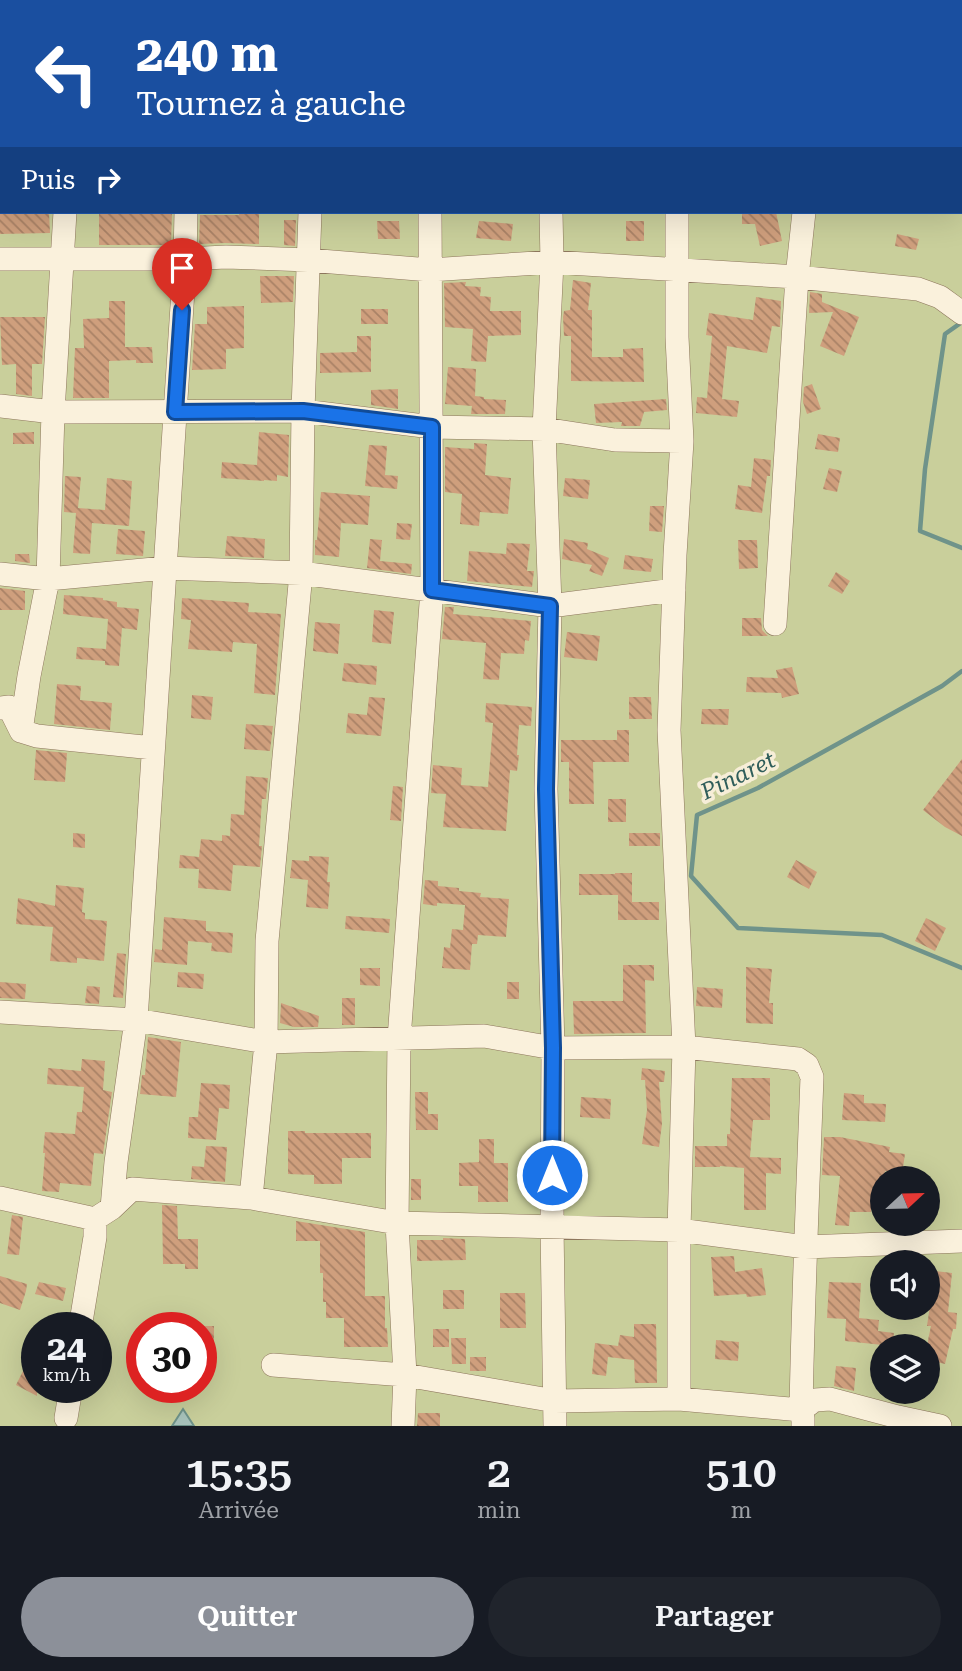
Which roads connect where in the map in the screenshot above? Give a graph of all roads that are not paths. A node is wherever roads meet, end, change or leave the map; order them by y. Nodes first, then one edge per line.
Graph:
1 (65, 214) edge
2 (186, 214) edge
3 (310, 214) edge
4 (429, 214) edge
5 (551, 214) edge
6 (677, 214) edge
7 (804, 214) edge
8 (0, 258) edge
9 (62, 258) junction
10 (185, 259) junction
11 (308, 260) junction
12 (552, 262) junction
13 (430, 270) junction
14 (677, 270) junction
15 (797, 277) junction
16 (962, 313) edge
17 (0, 406) edge
18 (303, 411) junction
19 (54, 412) junction
20 (175, 412) junction
21 (432, 427) junction
22 (544, 429) junction
23 (682, 441) junction
24 (165, 568) junction
25 (301, 572) junction
26 (0, 574) edge
27 (48, 579) junction
28 (432, 590) junction
29 (674, 590) junction
30 (550, 606) junction
31 (775, 624) dead end
32 (0, 708) edge
33 (21, 731) junction
34 (153, 748) junction
35 (0, 1012) edge
36 (136, 1020) junction
37 (399, 1040) junction
38 (267, 1042) junction
39 (684, 1047) junction
40 (553, 1048) junction
41 (0, 1198) edge
42 (251, 1198) junction
43 (104, 1213) junction
44 (397, 1223) junction
45 (552, 1226) junction
46 (678, 1230) junction
47 (962, 1239) edge
48 (805, 1247) junction
49 (83, 1312) edge
50 (273, 1365) dead end
51 (405, 1375) junction
52 (679, 1399) junction
53 (555, 1401) junction
54 (68, 1403) edge
55 (66, 1418) dead end
56 (802, 1418) edge
57 (403, 1426) edge
58 (555, 1426) edge
59 (940, 1426) edge

1 - 9 street
2 - 10 street
3 - 11 street
4 - 13 street
5 - 12 street
6 - 14 street
7 - 15 street
8 - 9 street
9 - 10 street
9 - 19 street
10 - 11 street
10 - 20 street
11 - 13 street
11 - 18 street
12 - 13 street
12 - 14 street
12 - 22 street
13 - 21 street
14 - 15 street
14 - 23 street
15 - 16 street
15 - 31 street
17 - 19 street
18 - 20 street
18 - 21 street
18 - 25 street
19 - 20 street
19 - 27 street
20 - 24 street
21 - 22 street
21 - 28 street
22 - 23 street
22 - 30 street
23 - 29 street
24 - 25 street
24 - 27 street
24 - 34 street
25 - 28 street
25 - 38 street
26 - 27 street
27 - 33 street
28 - 30 street
28 - 37 street
29 - 30 street
29 - 39 street
30 - 40 street
32 - 33 street
33 - 34 street
34 - 36 street
35 - 36 street
36 - 38 street
36 - 43 street
37 - 38 street
37 - 40 street
37 - 44 street
38 - 42 street
39 - 40 street
39 - 46 street
39 - 48 street
40 - 45 street
41 - 43 street
42 - 43 street
42 - 44 street
43 - 49 street
44 - 45 street
44 - 51 street
45 - 46 street
45 - 53 street
46 - 48 street
46 - 52 street
47 - 48 street
48 - 56 street
50 - 51 street
51 - 53 street
51 - 57 street
52 - 53 street
52 - 56 street
53 - 58 street
54 - 55 street
56 - 59 street

